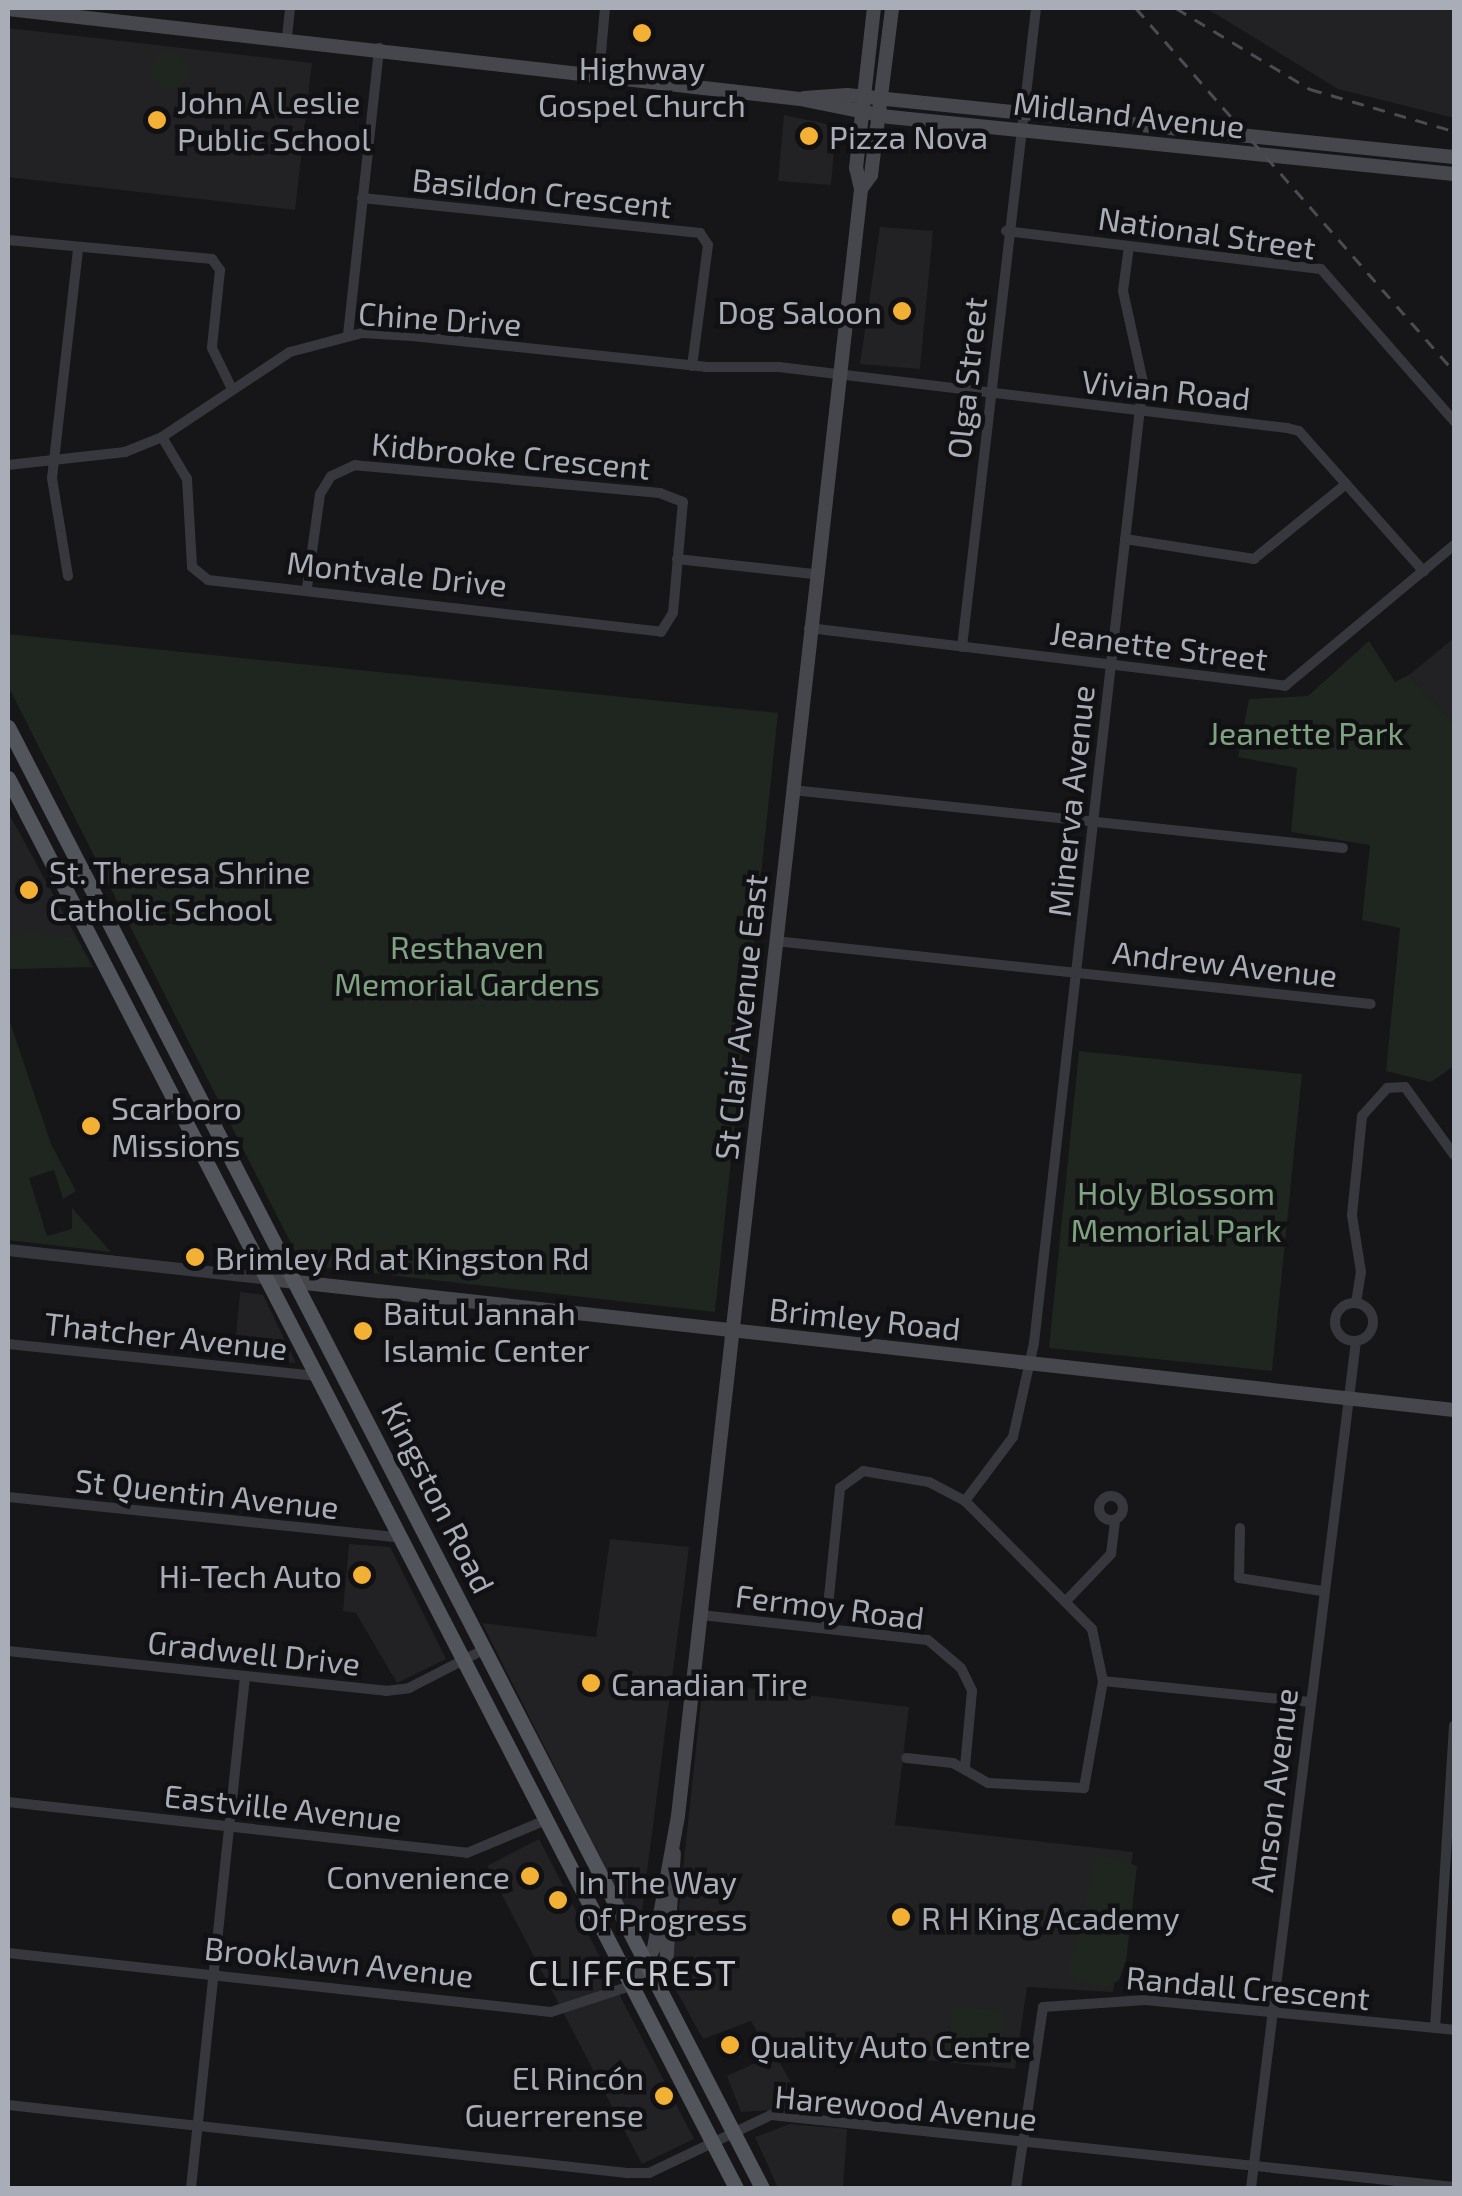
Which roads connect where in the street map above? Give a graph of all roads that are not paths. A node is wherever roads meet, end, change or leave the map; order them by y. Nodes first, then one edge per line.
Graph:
1 (290, 8) edge
2 (606, 8) edge
3 (874, 8) edge
4 (892, 8) edge
5 (1036, 8) edge
6 (14, 9) edge
7 (286, 37) junction
8 (379, 48) junction
9 (599, 75) junction
10 (863, 105) junction
11 (882, 108) junction
12 (1019, 122) junction
13 (1454, 157) edge
14 (1454, 174) edge
15 (861, 189) junction
16 (362, 198) junction
17 (1006, 231) junction
18 (8, 240) edge
19 (1129, 246) junction
20 (78, 248) junction
21 (348, 335) junction
22 (692, 366) junction
23 (840, 376) junction
24 (232, 389) junction
25 (989, 393) junction
26 (1140, 410) junction
27 (1454, 421) edge
28 (162, 437) junction
29 (54, 463) junction
30 (8, 465) edge
31 (1346, 484) junction
32 (1125, 539) junction
33 (1454, 545) edge
34 (677, 560) junction
35 (1424, 572) junction
36 (812, 574) junction
37 (68, 576) dead end
38 (307, 588) junction
39 (808, 628) junction
40 (962, 647) junction
41 (1110, 664) junction
42 (8, 726) edge
43 (8, 778) edge
44 (792, 790) junction
45 (1093, 820) junction
46 (1343, 848) dead end
47 (775, 941) junction
48 (1076, 972) junction
49 (1371, 1004) dead end
50 (1454, 1155) edge
51 (8, 1250) edge
52 (269, 1279) junction
53 (298, 1284) junction
54 (1356, 1303) junction
55 (734, 1331) junction
56 (1356, 1341) junction
57 (8, 1344) edge
58 (1028, 1363) junction
59 (319, 1376) junction
60 (1349, 1399) junction
61 (1454, 1410) edge
62 (8, 1497) edge
63 (965, 1501) junction
64 (1115, 1522) dead end
65 (1240, 1528) dead end
66 (402, 1538) junction
67 (1322, 1591) junction
68 (1067, 1600) junction
69 (701, 1616) junction
70 (826, 1626) junction
71 (485, 1649) junction
72 (8, 1651) edge
73 (464, 1660) junction
74 (245, 1676) junction
75 (1103, 1680) junction
76 (1308, 1702) junction
77 (1454, 1726) edge
78 (906, 1758) dead end
79 (965, 1767) junction
80 (8, 1802) edge
81 (546, 1820) junction
82 (230, 1826) junction
83 (673, 1851) junction
84 (8, 1953) edge
85 (646, 1961) junction
86 (214, 1976) junction
87 (655, 1979) junction
88 (633, 1985) junction
89 (1272, 2010) junction
90 (1435, 2028) junction
91 (1454, 2030) edge
92 (8, 2105) edge
93 (198, 2124) junction
94 (732, 2132) junction
95 (712, 2142) junction
96 (1022, 2142) junction
97 (1254, 2166) junction
98 (1454, 2187) edge
99 (191, 2188) edge
100 (736, 2188) edge
101 (762, 2188) edge
102 (1016, 2188) edge
103 (1251, 2188) edge

1 - 7 street
2 - 9 street
3 - 10 main road, St Clair Avenue East
4 - 11 main road, St Clair Avenue East
5 - 12 street, Olga Street
6 - 7 main road, Midland Avenue
7 - 8 main road, Midland Avenue
8 - 9 main road, Midland Avenue
8 - 16 street
9 - 10 main road, Midland Avenue
10 - 11 main road, Midland Avenue
10 - 15 main road, St Clair Avenue East
11 - 12 main road, Midland Avenue
11 - 15 main road, St Clair Avenue East
12 - 13 main road, Midland Avenue
12 - 14 main road, Midland Avenue
12 - 17 street, Olga Street
15 - 23 main road, St Clair Avenue East
16 - 21 street
16 - 22 street, Basildon Crescent
17 - 19 street, National Street
17 - 25 street, Olga Street
18 - 20 street
19 - 26 street, Minerva Avenue
19 - 27 street, National Street
20 - 24 street
20 - 29 street
21 - 22 street, Chine Drive
21 - 24 street, Chine Drive
22 - 23 street, Chine Drive
23 - 25 street, Vivian Road
23 - 36 main road, St Clair Avenue East
24 - 28 street, Chine Drive
25 - 26 street, Vivian Road
25 - 40 street, Olga Street
26 - 31 street, Vivian Road
26 - 32 street, Minerva Avenue
28 - 29 street, Chine Drive
28 - 38 street, Montvale Drive
29 - 30 street, Chine Drive
29 - 37 street
31 - 32 street
31 - 35 street, Vivian Road
32 - 41 street, Minerva Avenue
33 - 35 street, Jeanette Street
34 - 36 street
34 - 38 street, Montvale Drive
34 - 38 street, Kidbrooke Crescent
35 - 41 street, Jeanette Street
36 - 39 main road, St Clair Avenue East
39 - 40 street, Jeanette Street
39 - 44 main road, St Clair Avenue East
40 - 41 street, Jeanette Street
41 - 45 street, Minerva Avenue
42 - 53 main road, Kingston Road
43 - 52 main road, Kingston Road
44 - 45 street
44 - 47 main road, St Clair Avenue East
45 - 46 street
45 - 48 street, Minerva Avenue
47 - 48 street, Andrew Avenue
47 - 55 main road, St Clair Avenue East
48 - 49 street, Andrew Avenue
48 - 58 street, Minerva Avenue
50 - 54 street
51 - 52 street
52 - 53 main road, Brimley Road
52 - 59 main road, Kingston Road
53 - 55 main road, Brimley Road
53 - 71 main road, Kingston Road
54 - 56 street, Anson Avenue
54 - 56 street
55 - 58 main road, Brimley Road
55 - 69 main road, St Clair Avenue East
56 - 60 street, Anson Avenue
57 - 59 street, Thatcher Avenue
58 - 60 main road, Brimley Road
58 - 63 street, Minerva Avenue
59 - 66 main road, Kingston Road
60 - 61 main road, Brimley Road
60 - 67 street, Anson Avenue
62 - 66 street, St Quentin Avenue
63 - 68 street
63 - 70 street
64 - 68 street
65 - 67 street
66 - 73 main road, Kingston Road
67 - 76 street, Anson Avenue
68 - 75 street
69 - 70 street, Fermoy Road
69 - 83 main road, St Clair Avenue East
70 - 79 street, Fermoy Road
71 - 73 street, Gradwell Drive
71 - 85 main road, Kingston Road
72 - 74 street, Gradwell Drive
73 - 74 street, Gradwell Drive
73 - 81 main road, Kingston Road
74 - 82 street
75 - 76 street
75 - 79 street
76 - 89 street, Anson Avenue
77 - 90 street
78 - 79 street
80 - 82 street, Eastville Avenue
81 - 82 street, Eastville Avenue
81 - 88 main road, Kingston Road
82 - 86 street
83 - 85 main road, St Clair Avenue East
83 - 87 main road, St Clair Avenue East
84 - 86 street, Brooklawn Avenue
85 - 87 main road, Kingston Road
85 - 88 main road
86 - 88 street, Brooklawn Avenue
86 - 93 street
87 - 88 main road
87 - 94 main road, Kingston Road
88 - 95 main road, Kingston Road
89 - 90 street, Randall Crescent
89 - 96 street, Randall Crescent
89 - 97 street, Anson Avenue
90 - 91 street, Randall Crescent
92 - 93 street, Harewood Avenue
93 - 95 street, Harewood Avenue
93 - 99 street
94 - 95 street, Harewood Avenue
94 - 96 street, Harewood Avenue
94 - 101 main road, Kingston Road
95 - 100 main road, Kingston Road
96 - 97 street, Harewood Avenue
96 - 102 street, Randall Crescent
97 - 98 street, Harewood Avenue
97 - 103 street, Anson Avenue

